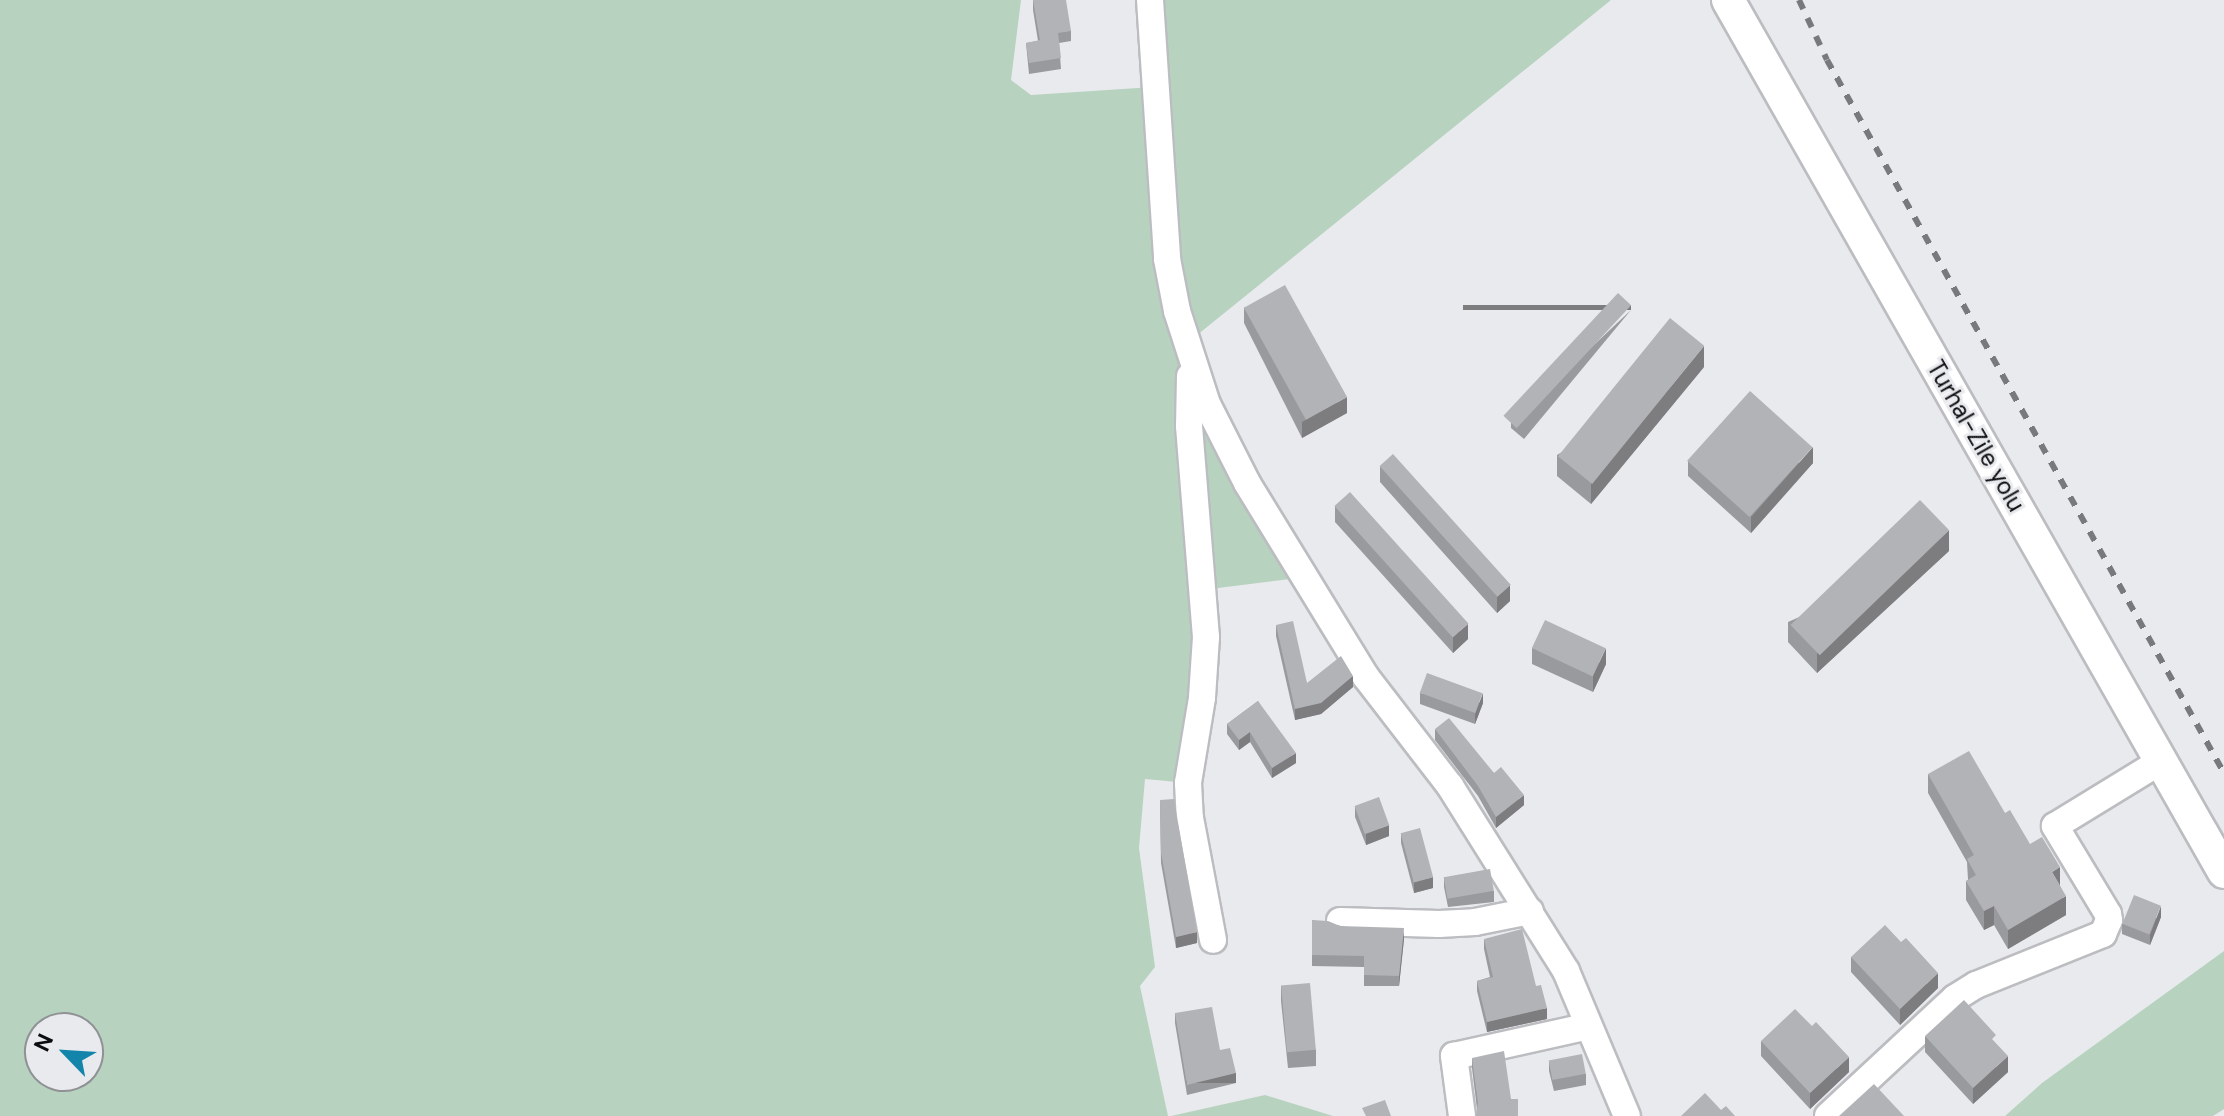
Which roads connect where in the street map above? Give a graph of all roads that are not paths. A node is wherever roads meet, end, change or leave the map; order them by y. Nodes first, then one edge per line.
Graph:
1 (1150, 0) edge
2 (1728, 0) edge
3 (1190, 358) junction
4 (2161, 761) junction
5 (2224, 872) edge
6 (1530, 911) junction
7 (1340, 921) dead end
8 (1213, 940) dead end
9 (1589, 1026) junction
10 (1462, 1116) edge
11 (1627, 1116) edge
12 (1828, 1116) edge

1 - 3 street
2 - 4 main road, Turhal-Zile yolu
3 - 6 street
3 - 8 street
4 - 5 main road, Turhal-Zile yolu
4 - 12 street
6 - 7 street
6 - 9 street
9 - 10 street
9 - 11 street

